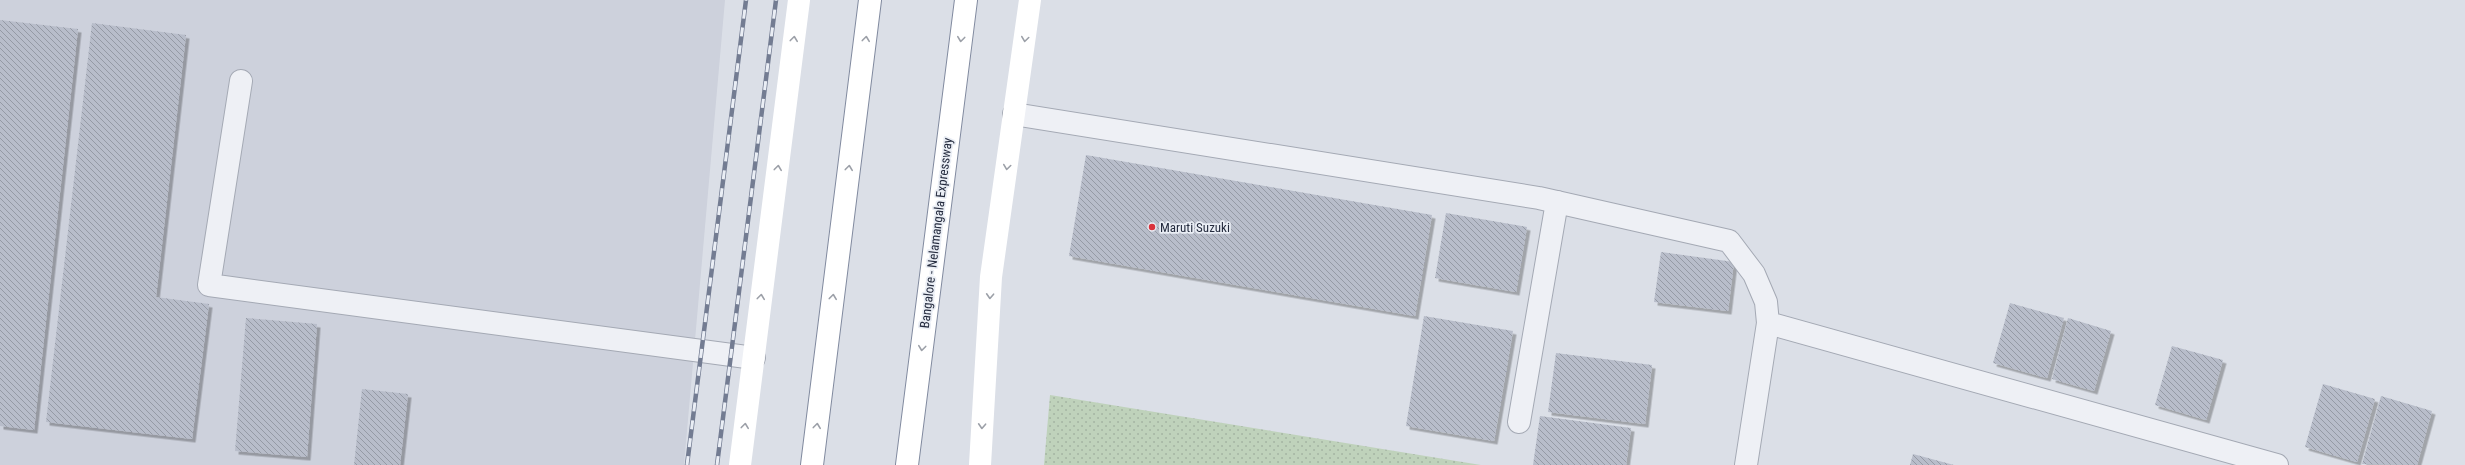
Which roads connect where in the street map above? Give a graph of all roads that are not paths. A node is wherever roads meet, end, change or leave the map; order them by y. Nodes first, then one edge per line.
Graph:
1 (799, 0) edge
2 (870, 0) edge
3 (966, 0) edge
4 (1030, 0) edge
5 (241, 81) dead end
6 (1014, 114) junction
7 (1556, 202) junction
8 (1768, 323) junction
9 (754, 358) junction
10 (1519, 422) dead end
11 (740, 465) edge
12 (812, 465) edge
13 (907, 465) edge
14 (980, 465) edge
15 (1746, 465) edge
16 (2277, 465) edge

9 -> 1 main road
12 -> 2 main road
3 -> 13 main road, Bangalore - Nelamangala Expressway
4 -> 6 main road
5 - 9 street
6 - 7 street
6 -> 14 main road
7 - 8 street
7 - 10 street
8 - 15 street
8 - 16 street
11 -> 9 main road

